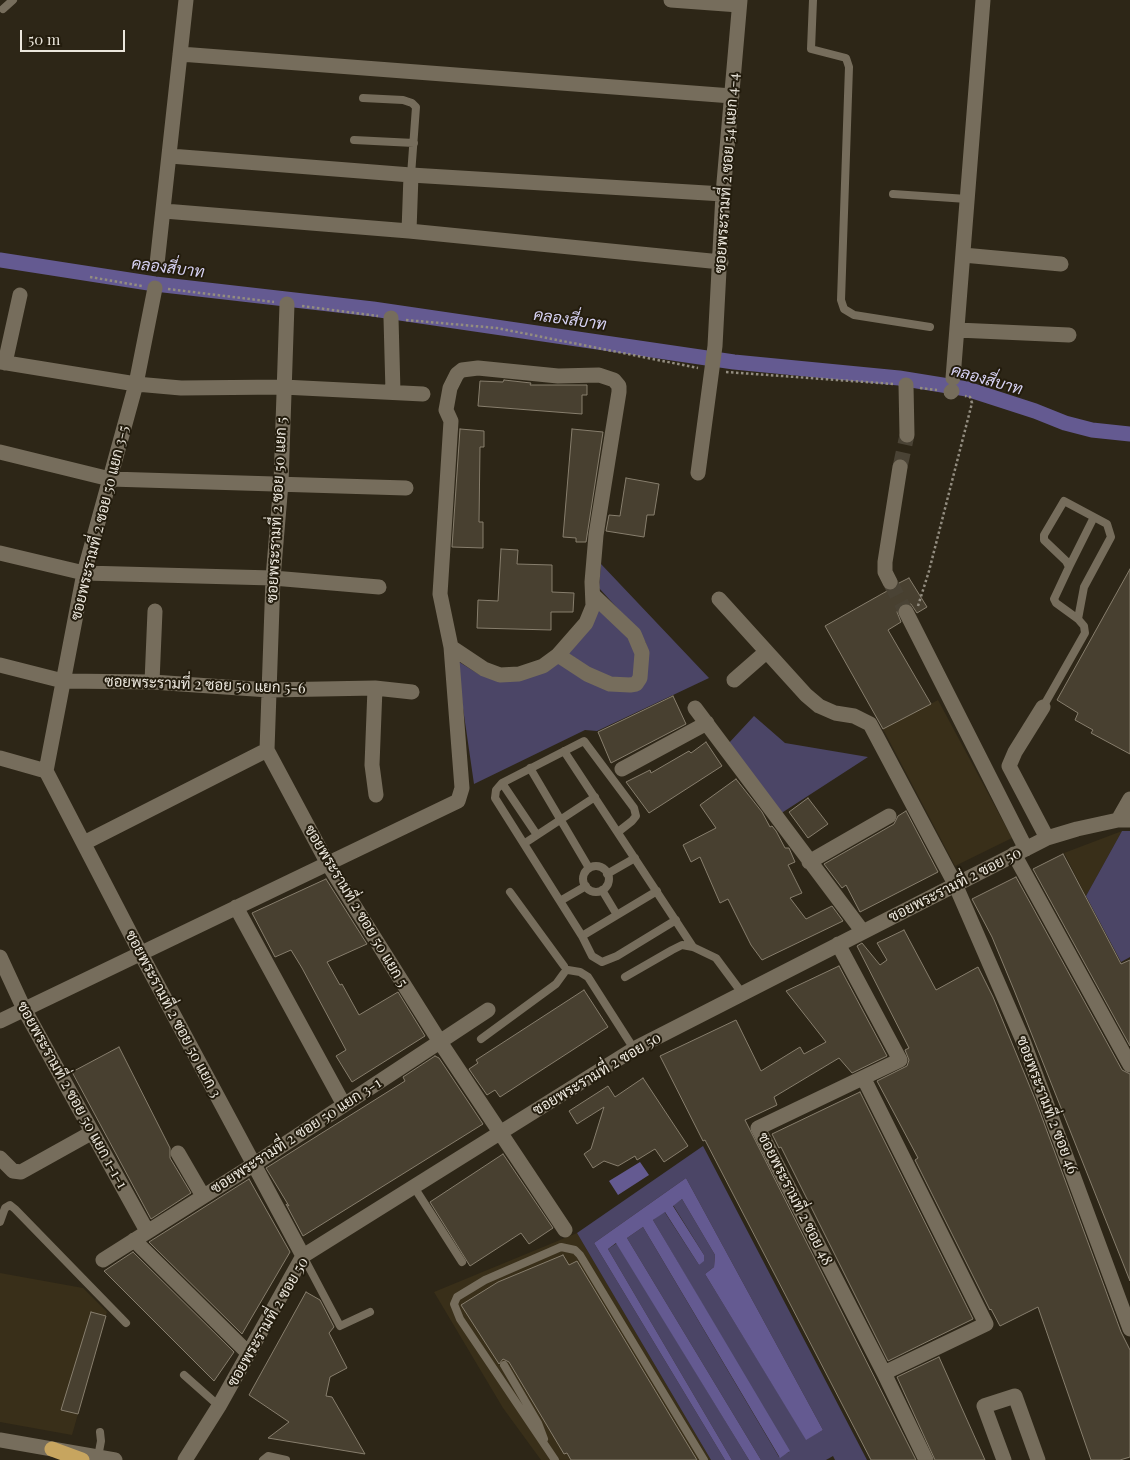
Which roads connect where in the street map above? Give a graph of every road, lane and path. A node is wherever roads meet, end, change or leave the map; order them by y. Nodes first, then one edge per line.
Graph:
1 (13, 0) edge
2 (186, 0) edge
3 (670, 0) edge
4 (813, 0) edge
5 (983, 0) edge
6 (739, 3) edge
7 (3, 9) dead end
8 (180, 54) junction
9 (732, 96) junction
10 (362, 98) dead end
11 (354, 140) dead end
12 (414, 143) junction
13 (170, 156) junction
14 (411, 175) junction
15 (723, 194) junction
16 (893, 194) dead end
17 (967, 199) junction
18 (164, 211) junction
19 (408, 230) junction
20 (963, 255) junction
21 (721, 262) junction
22 (157, 264) dead end
23 (1061, 264) dead end
24 (154, 288) dead end
25 (20, 294) dead end
26 (287, 304) dead end
27 (391, 318) dead end
28 (930, 327) dead end
29 (957, 330) junction
30 (1069, 334) dead end
31 (3, 363) edge
32 (136, 384) junction
33 (906, 385) dead end
34 (283, 387) junction
35 (952, 387) dead end
36 (393, 392) junction
37 (423, 394) dead end
38 (907, 435) tunnel mouth
39 (0, 452) edge
40 (900, 466) tunnel mouth
41 (698, 473) dead end
42 (110, 479) junction
43 (281, 483) junction
44 (406, 488) dead end
45 (1094, 517) junction
46 (0, 553) edge
47 (1070, 567) junction
48 (84, 573) junction
49 (273, 578) junction
50 (890, 582) tunnel mouth
51 (379, 587) dead end
52 (594, 596) junction
53 (719, 599) dead end
54 (155, 611) dead end
55 (906, 612) tunnel mouth
56 (1078, 619) junction
57 (451, 647) junction
58 (766, 652) junction
59 (558, 655) junction
60 (0, 665) edge
61 (734, 680) dead end
62 (63, 681) junction
63 (152, 682) junction
64 (375, 688) junction
65 (268, 690) junction
66 (412, 692) dead end
67 (1043, 707) joint
68 (696, 708) dead end
69 (707, 723) junction
70 (267, 750) junction
71 (564, 751) junction
72 (0, 758) edge
73 (530, 768) junction
74 (622, 769) dead end
75 (46, 771) junction
76 (502, 782) junction
77 (376, 796) dead end
78 (595, 798) junction
79 (1130, 799) edge
80 (889, 816) dead end
81 (561, 819) junction
82 (1124, 820) edge
83 (618, 832) junction
84 (537, 835) junction
85 (1048, 838) junction
86 (84, 843) junction
87 (525, 843) junction
88 (1020, 851) junction
89 (635, 858) junction
90 (809, 862) junction
91 (328, 864) junction
92 (589, 868) junction
93 (607, 874) junction
94 (955, 884) junction
95 (586, 886) junction
96 (602, 890) junction
97 (657, 891) junction
98 (510, 892) dead end
99 (560, 901) junction
100 (236, 906) junction
101 (617, 915) junction
102 (676, 920) junction
103 (863, 932) junction
104 (582, 936) junction
105 (838, 944) junction
106 (693, 946) junction
107 (141, 954) junction
108 (0, 957) edge
109 (565, 970) junction
110 (625, 977) dead end
111 (742, 993) junction
112 (24, 1009) junction
113 (488, 1010) dead end
114 (0, 1021) edge
115 (481, 1039) dead end
116 (440, 1042) junction
117 (634, 1049) junction
118 (1130, 1065) edge
119 (864, 1079) junction
120 (344, 1105) junction
121 (92, 1133) junction
122 (499, 1134) junction
123 (178, 1153) dead end
124 (0, 1158) edge
125 (253, 1165) junction
126 (414, 1187) junction
127 (203, 1196) junction
128 (0, 1222) edge
129 (565, 1230) dead end
130 (147, 1231) junction
131 (134, 1240) junction
132 (303, 1256) junction
133 (102, 1260) dead end
134 (462, 1262) dead end
135 (370, 1312) dead end
136 (126, 1323) dead end
137 (1130, 1329) edge
138 (248, 1353) junction
139 (504, 1365) dead end
140 (884, 1373) junction
141 (184, 1375) dead end
142 (219, 1406) junction
143 (100, 1432) dead end
144 (0, 1440) edge
145 (52, 1449) junction
146 (548, 1451) junction
147 (98, 1457) junction
148 (82, 1460) edge
149 (115, 1460) edge
150 (185, 1460) edge
151 (263, 1460) edge
152 (286, 1460) edge
153 (555, 1460) edge
154 (704, 1460) edge
155 (926, 1460) edge
156 (1004, 1460) edge
157 (1038, 1460) edge

1 - 7 lane
2 - 8 street
3 - 6 street
4 - 28 lane
5 - 17 street
6 - 9 street, ซอยพระรามที่ 2 ซอย 54 แยก 4-4
8 - 9 street
8 - 13 street
9 - 15 street, ซอยพระรามที่ 2 ซอย 54 แยก 4-4
10 - 12 lane
11 - 12 lane
12 - 14 lane
13 - 14 street
13 - 18 street
14 - 15 street
14 - 19 street
15 - 21 street, ซอยพระรามที่ 2 ซอย 54 แยก 4-4
16 - 17 lane
17 - 20 street
18 - 19 street
18 - 22 street
19 - 21 street
20 - 23 street
20 - 29 street
21 - 41 street, ซอยพระรามที่ 2 ซอย 54 แยก 4-4
24 - 32 street, ซอยพระรามที่ 2 ซอย 50 แยก 3-5
25 - 31 street
26 - 34 street, ซอยพระรามที่ 2 ซอย 50 แยก 5
27 - 36 street
29 - 30 street
29 - 35 street
31 - 32 street
32 - 34 street
32 - 42 street, ซอยพระรามที่ 2 ซอย 50 แยก 3-5
33 - 38 street
34 - 36 street
34 - 43 street, ซอยพระรามที่ 2 ซอย 50 แยก 5
36 - 37 street
39 - 42 street
40 - 50 street
42 - 43 street
42 - 48 street, ซอยพระรามที่ 2 ซอย 50 แยก 3-5
43 - 44 street
43 - 49 street, ซอยพระรามที่ 2 ซอย 50 แยก 5
45 - 47 lane
45 - 47 lane
45 - 56 lane
46 - 48 street
47 - 56 lane
48 - 49 street
48 - 62 street, ซอยพระรามที่ 2 ซอย 50 แยก 3-5
49 - 51 street
49 - 65 street, ซอยพระรามที่ 2 ซอย 50 แยก 5
52 - 57 street
52 - 59 street
52 - 59 street
53 - 58 street, ซอยพระรามที่ 2 ซอย 46
54 - 63 street
55 - 88 street
56 - 67 lane
57 - 59 street
57 - 91 street
58 - 61 street
58 - 94 street, ซอยพระรามที่ 2 ซอย 46
60 - 62 street, ซอยพระรามที่ 2 ซอย 50 แยก 5-6
62 - 63 street, ซอยพระรามที่ 2 ซอย 50 แยก 5-6
62 - 75 street, ซอยพระรามที่ 2 ซอย 50 แยก 3-5
63 - 65 street, ซอยพระรามที่ 2 ซอย 50 แยก 5-6
64 - 65 street, ซอยพระรามที่ 2 ซอย 50 แยก 5-6
64 - 66 street, ซอยพระรามที่ 2 ซอย 50 แยก 5-6
64 - 77 street
65 - 70 street, ซอยพระรามที่ 2 ซอย 50 แยก 5
67 - 85 street
68 - 69 street
69 - 74 street
69 - 90 street
70 - 86 street
70 - 91 street, ซอยพระรามที่ 2 ซอย 50 แยก 5
71 - 73 lane
71 - 78 lane
71 - 83 lane
72 - 75 street
73 - 76 lane
73 - 81 lane
75 - 86 street, ซอยพระรามที่ 2 ซอย 50 แยก 3
76 - 84 lane
76 - 87 lane
78 - 81 lane
78 - 83 lane
79 - 82 street, ซอยพระรามที่ 2 ซอย 50
80 - 90 street
81 - 84 lane
81 - 92 lane
82 - 85 street, ซอยพระรามที่ 2 ซอย 50
83 - 89 lane
84 - 87 lane
85 - 88 street, ซอยพระรามที่ 2 ซอย 50
86 - 107 street, ซอยพระรามที่ 2 ซอย 50 แยก 3
87 - 99 lane
88 - 94 street, ซอยพระรามที่ 2 ซอย 50
88 - 118 street
89 - 93 lane
89 - 97 lane
90 - 103 street
91 - 100 street
91 - 116 street, ซอยพระรามที่ 2 ซอย 50 แยก 5
92 - 93 lane
92 - 95 lane
93 - 96 lane
94 - 103 street, ซอยพระรามที่ 2 ซอย 50
94 - 137 street, ซอยพระรามที่ 2 ซอย 46
95 - 96 lane
95 - 99 lane
96 - 101 lane
97 - 101 lane
97 - 102 lane
98 - 109 lane
99 - 104 lane
100 - 107 street
100 - 120 street
101 - 104 lane
102 - 104 lane
102 - 106 lane
103 - 105 street, ซอยพระรามที่ 2 ซอย 50
105 - 111 street, ซอยพระรามที่ 2 ซอย 50
105 - 119 street, ซอยพระรามที่ 2 ซอย 48
106 - 110 lane
106 - 111 lane
107 - 112 street
107 - 125 street, ซอยพระรามที่ 2 ซอย 50 แยก 3
108 - 112 street, ซอยพระรามที่ 2 ซอย 50 แยก 1-1-1
109 - 115 lane
109 - 117 lane
111 - 117 street, ซอยพระรามที่ 2 ซอย 50
112 - 114 street
112 - 121 street, ซอยพระรามที่ 2 ซอย 50 แยก 1-1-1
113 - 116 street, ซอยพระรามที่ 2 ซอย 50 แยก 3-1
116 - 120 street, ซอยพระรามที่ 2 ซอย 50 แยก 3-1
116 - 122 street, ซอยพระรามที่ 2 ซอย 50 แยก 5
117 - 122 street, ซอยพระรามที่ 2 ซอย 50
119 - 140 street
119 - 140 street, ซอยพระรามที่ 2 ซอย 48
120 - 125 street, ซอยพระรามที่ 2 ซอย 50 แยก 3-1
121 - 124 street
121 - 130 street, ซอยพระรามที่ 2 ซอย 50 แยก 1-1-1
122 - 126 street, ซอยพระรามที่ 2 ซอย 50
122 - 129 street, ซอยพระรามที่ 2 ซอย 50 แยก 5
123 - 127 street
125 - 127 street, ซอยพระรามที่ 2 ซอย 50 แยก 3-1
125 - 132 street, ซอยพระรามที่ 2 ซอย 50 แยก 3
126 - 132 street, ซอยพระรามที่ 2 ซอย 50
126 - 134 lane
127 - 130 street, ซอยพระรามที่ 2 ซอย 50 แยก 3-1
128 - 136 lane
130 - 131 street, ซอยพระรามที่ 2 ซอย 50 แยก 3-1
131 - 133 street, ซอยพระรามที่ 2 ซอย 50 แยก 3-1
131 - 138 street
132 - 135 lane
132 - 138 street, ซอยพระรามที่ 2 ซอย 50
138 - 142 street, ซอยพระรามที่ 2 ซอย 50
139 - 146 lane
140 - 155 street, ซอยพระรามที่ 2 ซอย 48
141 - 142 lane
142 - 150 street, ซอยพระรามที่ 2 ซอย 50
143 - 147 lane
144 - 145 street
145 - 147 street
145 - 148 highway
146 - 153 lane
146 - 154 lane
147 - 149 street
151 - 152 lane
156 - 157 street

